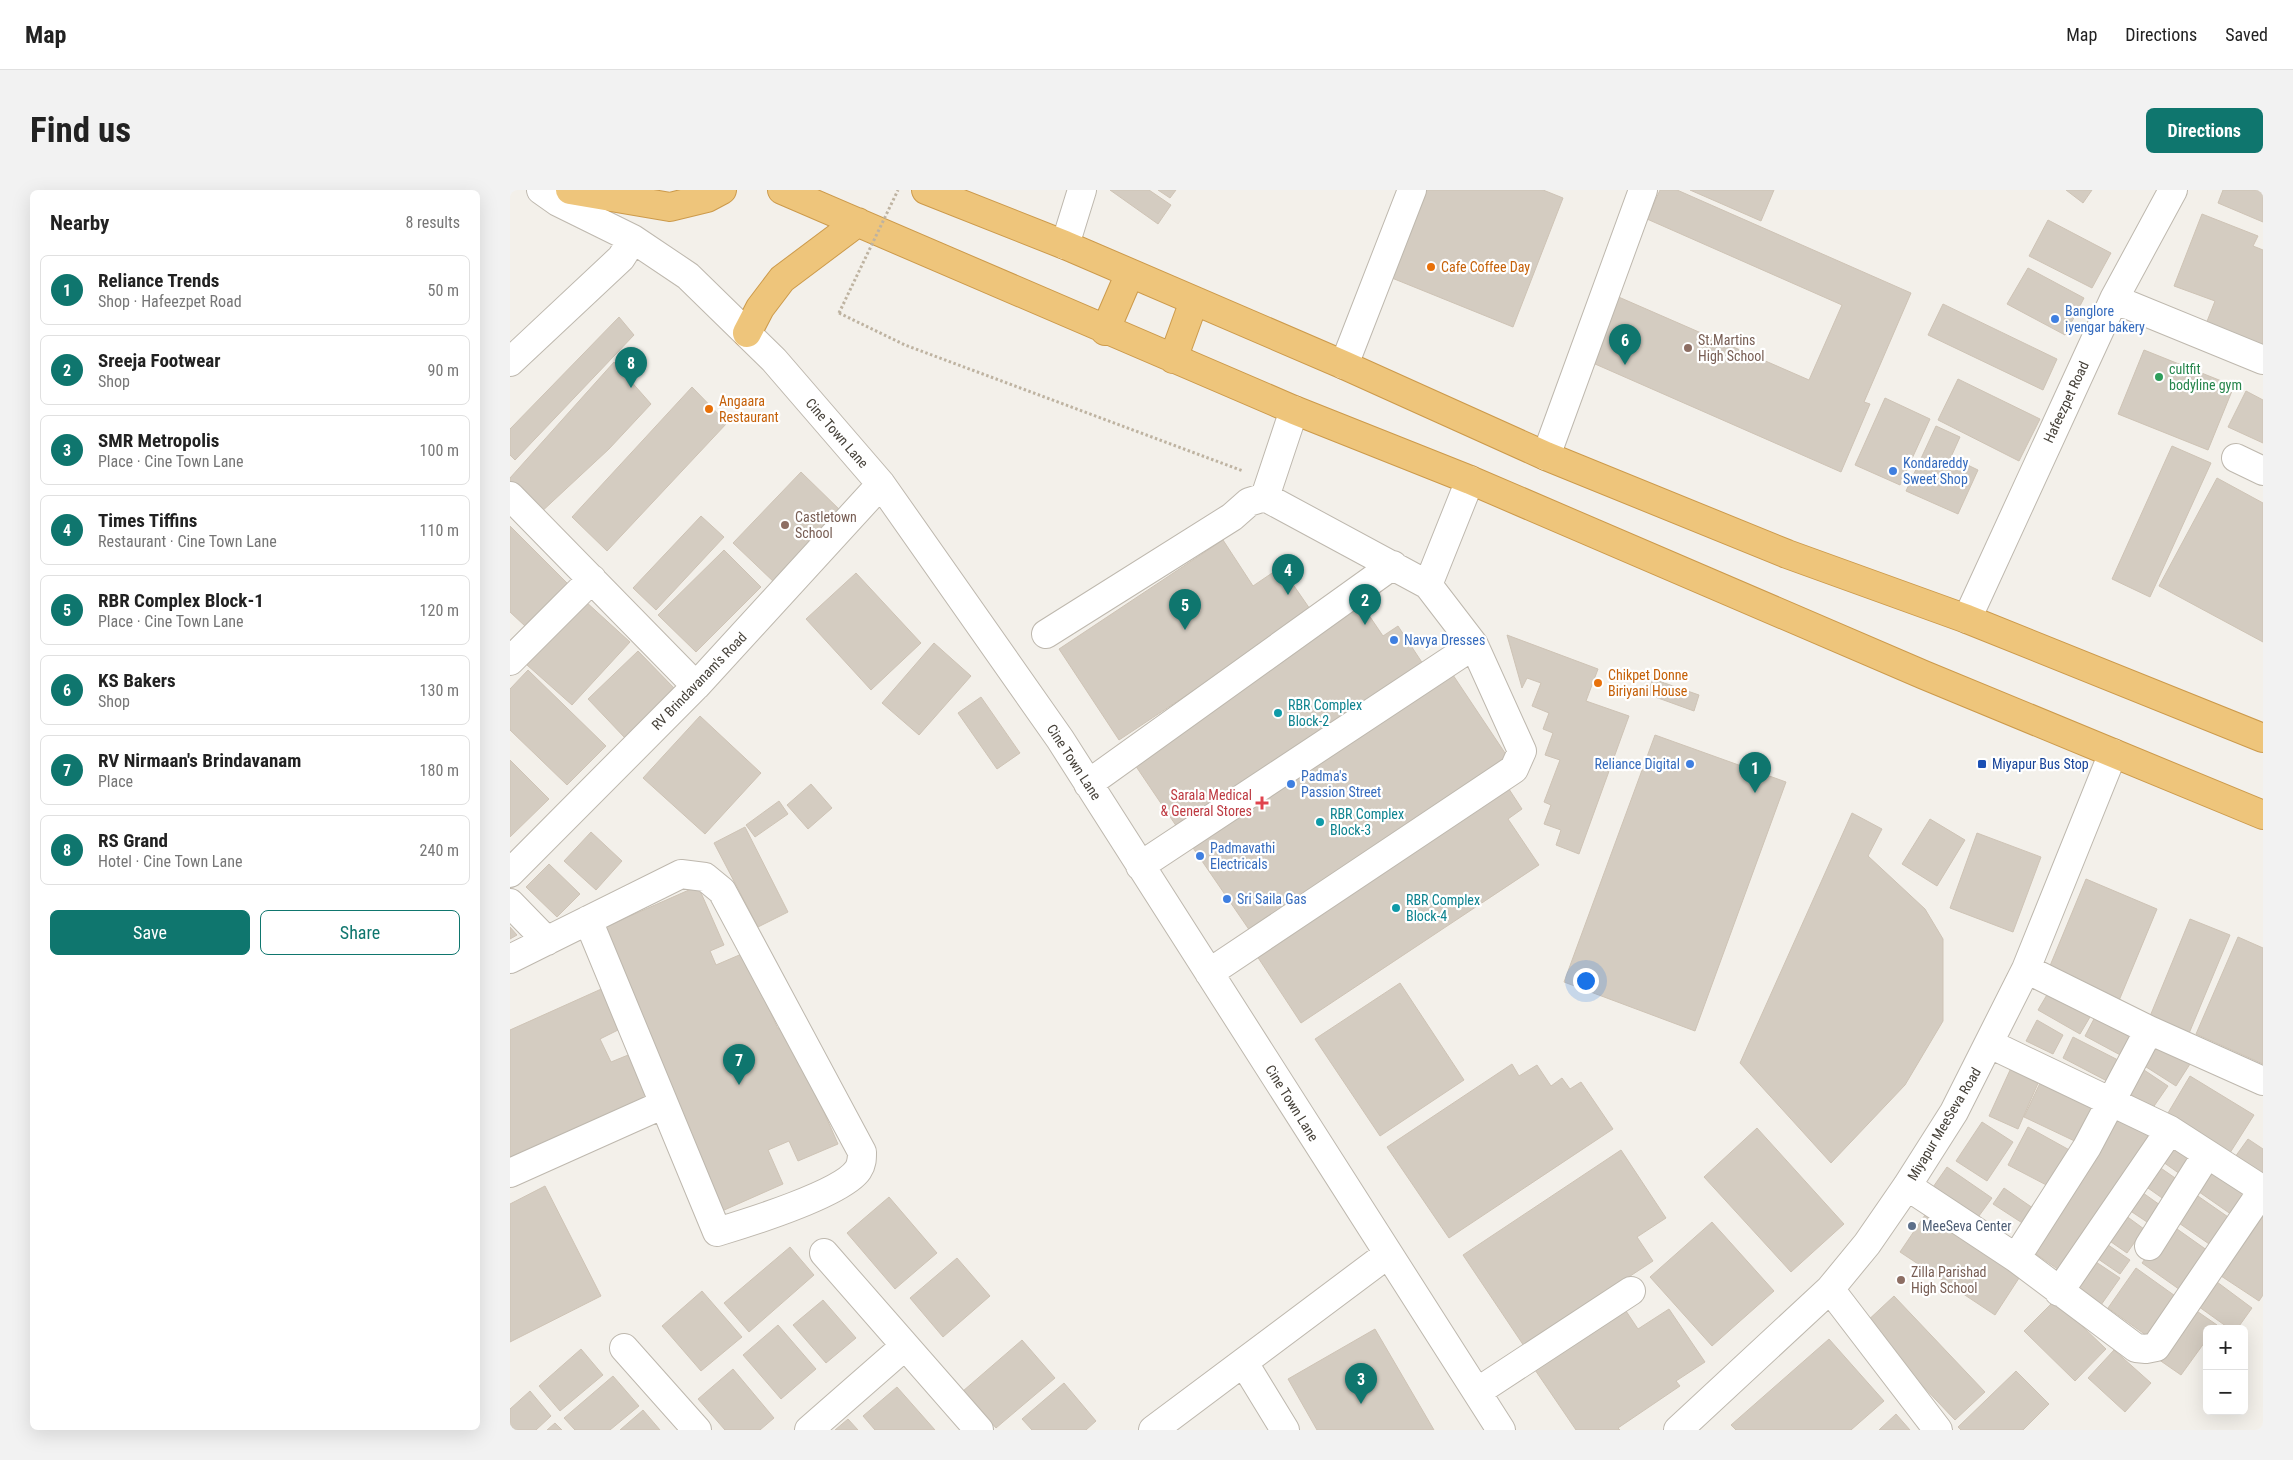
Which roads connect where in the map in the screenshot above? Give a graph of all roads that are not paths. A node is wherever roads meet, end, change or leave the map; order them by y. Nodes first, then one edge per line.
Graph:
1 (541, 190) edge
2 (570, 190) edge
3 (722, 190) edge
4 (782, 190) edge
5 (926, 190) edge
6 (1082, 190) edge
7 (1412, 190) edge
8 (1643, 190) edge
9 (2173, 190) edge
10 (858, 222) junction
11 (634, 239) junction
12 (1065, 245) junction
13 (1130, 273) junction
14 (2114, 298) junction
15 (1194, 301) junction
16 (1106, 331) junction
17 (747, 333) junction
18 (1173, 359) junction
19 (2263, 360) edge
20 (510, 362) edge
21 (1344, 365) junction
22 (1294, 410) junction
23 (1546, 456) junction
24 (2236, 458) dead end
25 (2263, 470) edge
26 (1470, 480) junction
27 (881, 484) junction
28 (1268, 489) junction
29 (510, 496) edge
30 (1393, 566) junction
31 (592, 579) junction
32 (1428, 585) junction
33 (1967, 619) junction
34 (1046, 634) dead end
35 (1474, 645) junction
36 (510, 660) edge
37 (696, 686) junction
38 (2263, 738) edge
39 (2113, 753) junction
40 (1088, 784) junction
41 (2263, 814) edge
42 (1140, 866) junction
43 (510, 873) edge
44 (510, 903) edge
45 (588, 920) junction
46 (546, 940) junction
47 (510, 959) edge
48 (2026, 969) junction
49 (1209, 973) junction
50 (2149, 1030) junction
51 (1990, 1044) junction
52 (2263, 1081) edge
53 (2112, 1101) junction
54 (664, 1104) junction
55 (2170, 1130) junction
56 (2207, 1154) junction
57 (510, 1174) edge
58 (1907, 1186) junction
59 (2263, 1190) edge
60 (2148, 1246) dead end
61 (824, 1253) dead end
62 (1388, 1254) junction
63 (2016, 1258) junction
64 (1830, 1288) junction
65 (1630, 1291) dead end
66 (2059, 1292) junction
67 (905, 1346) junction
68 (624, 1348) dead end
69 (1244, 1363) junction
70 (1477, 1392) junction
71 (697, 1430) edge
72 (808, 1430) edge
73 (978, 1430) edge
74 (1153, 1430) edge
75 (1285, 1430) edge
76 (1501, 1430) edge
77 (1678, 1430) edge
78 (1938, 1430) edge

1 - 11 street, Cine Town Lane
2 - 3 highway
4 - 10 highway
5 - 12 highway
6 - 12 street
7 - 21 street
8 - 23 street
9 - 14 street, Hafeezpet Road
10 - 16 highway
10 - 17 highway
11 - 17 street, Cine Town Lane
11 - 20 street
12 - 13 highway
13 - 15 highway
13 - 16 highway
14 - 19 street
14 - 33 street, Hafeezpet Road
15 - 18 highway
15 - 21 highway
16 - 18 highway
17 - 27 street, Cine Town Lane
18 - 22 highway
21 - 23 highway
22 - 26 highway
22 - 28 street
23 - 33 highway
24 - 25 street
26 - 32 street
26 - 39 highway
27 - 37 street, RV Brindavanam's Road
27 - 40 street, Cine Town Lane
28 - 30 street
28 - 34 street
29 - 31 street
30 - 32 street
30 - 40 street
31 - 36 street
31 - 37 street
32 - 35 street
33 - 38 highway
35 - 42 street
35 - 49 street
37 - 43 street, RV Brindavanam's Road
39 - 41 highway
39 - 48 street, Miyapur MeeSeva Road
40 - 42 street, Cine Town Lane
42 - 49 street, Cine Town Lane
44 - 46 street
45 - 46 street
45 - 54 street
45 - 54 street
46 - 47 street
48 - 50 street
48 - 51 street, Miyapur MeeSeva Road
49 - 62 street, Cine Town Lane
50 - 52 street
50 - 53 street
51 - 53 street
51 - 58 street, Miyapur MeeSeva Road
53 - 55 street
53 - 63 street
54 - 57 street
55 - 56 street
55 - 66 street
56 - 59 street
56 - 60 street
58 - 63 street
58 - 64 street, Miyapur MeeSeva Road
59 - 66 street
61 - 67 street
62 - 69 street
62 - 70 street, Cine Town Lane
63 - 66 street
64 - 77 street, Miyapur MeeSeva Road
64 - 78 street
65 - 70 street
67 - 72 street
67 - 73 street
68 - 71 street
69 - 74 street
69 - 75 street
70 - 76 street, Cine Town Lane

